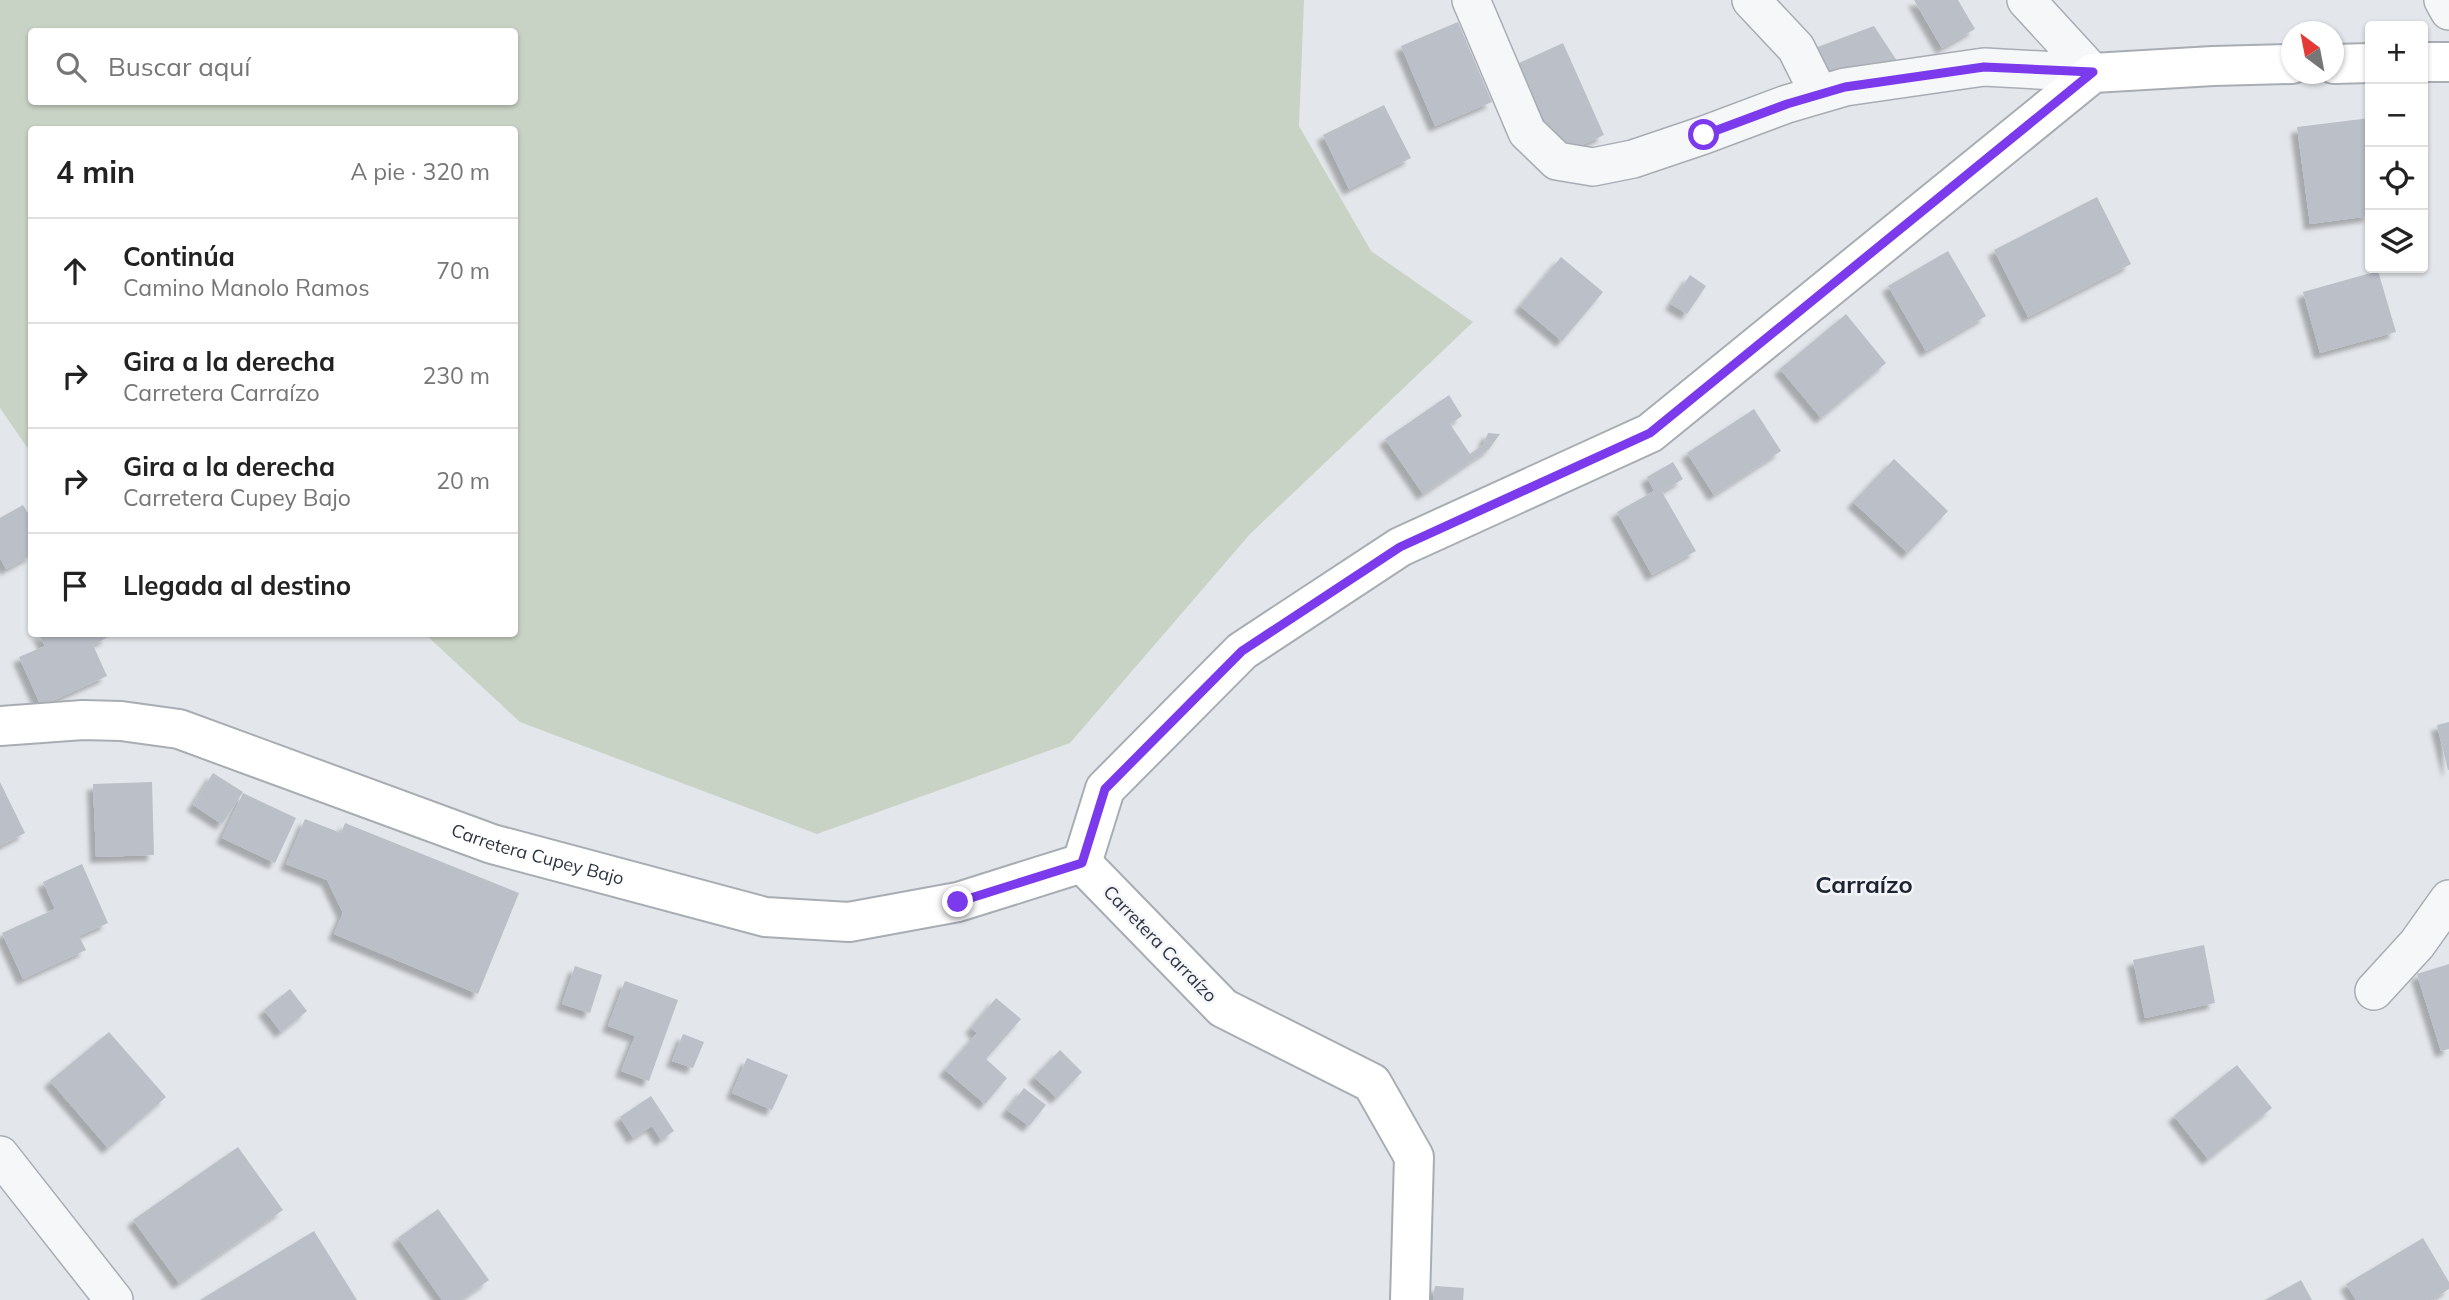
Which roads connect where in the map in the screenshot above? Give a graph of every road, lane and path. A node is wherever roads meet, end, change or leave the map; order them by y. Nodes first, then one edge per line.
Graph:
1 (1471, 0) edge
2 (1751, 0) edge
3 (2026, 0) edge
4 (2442, 0) edge
5 (2449, 10) edge
6 (2428, 62) edge
7 (2449, 62) edge
8 (2365, 63) edge
9 (2281, 64) edge
10 (2344, 64) edge
11 (2093, 72) junction
12 (1819, 94) junction
13 (0, 726) edge
14 (1082, 863) junction
15 (2449, 899) edge
16 (2374, 991) dead end
17 (0, 1155) edge
18 (114, 1300) edge
19 (1410, 1300) edge

1 - 12 street
2 - 12 street
3 - 11 street
4 - 5 street
6 - 7 street
8 - 10 street
9 - 11 street
11 - 12 street
11 - 14 street
13 - 14 street, Carretera Cupey Bajo
14 - 19 street, Carretera Carraízo
15 - 16 street
17 - 18 street

